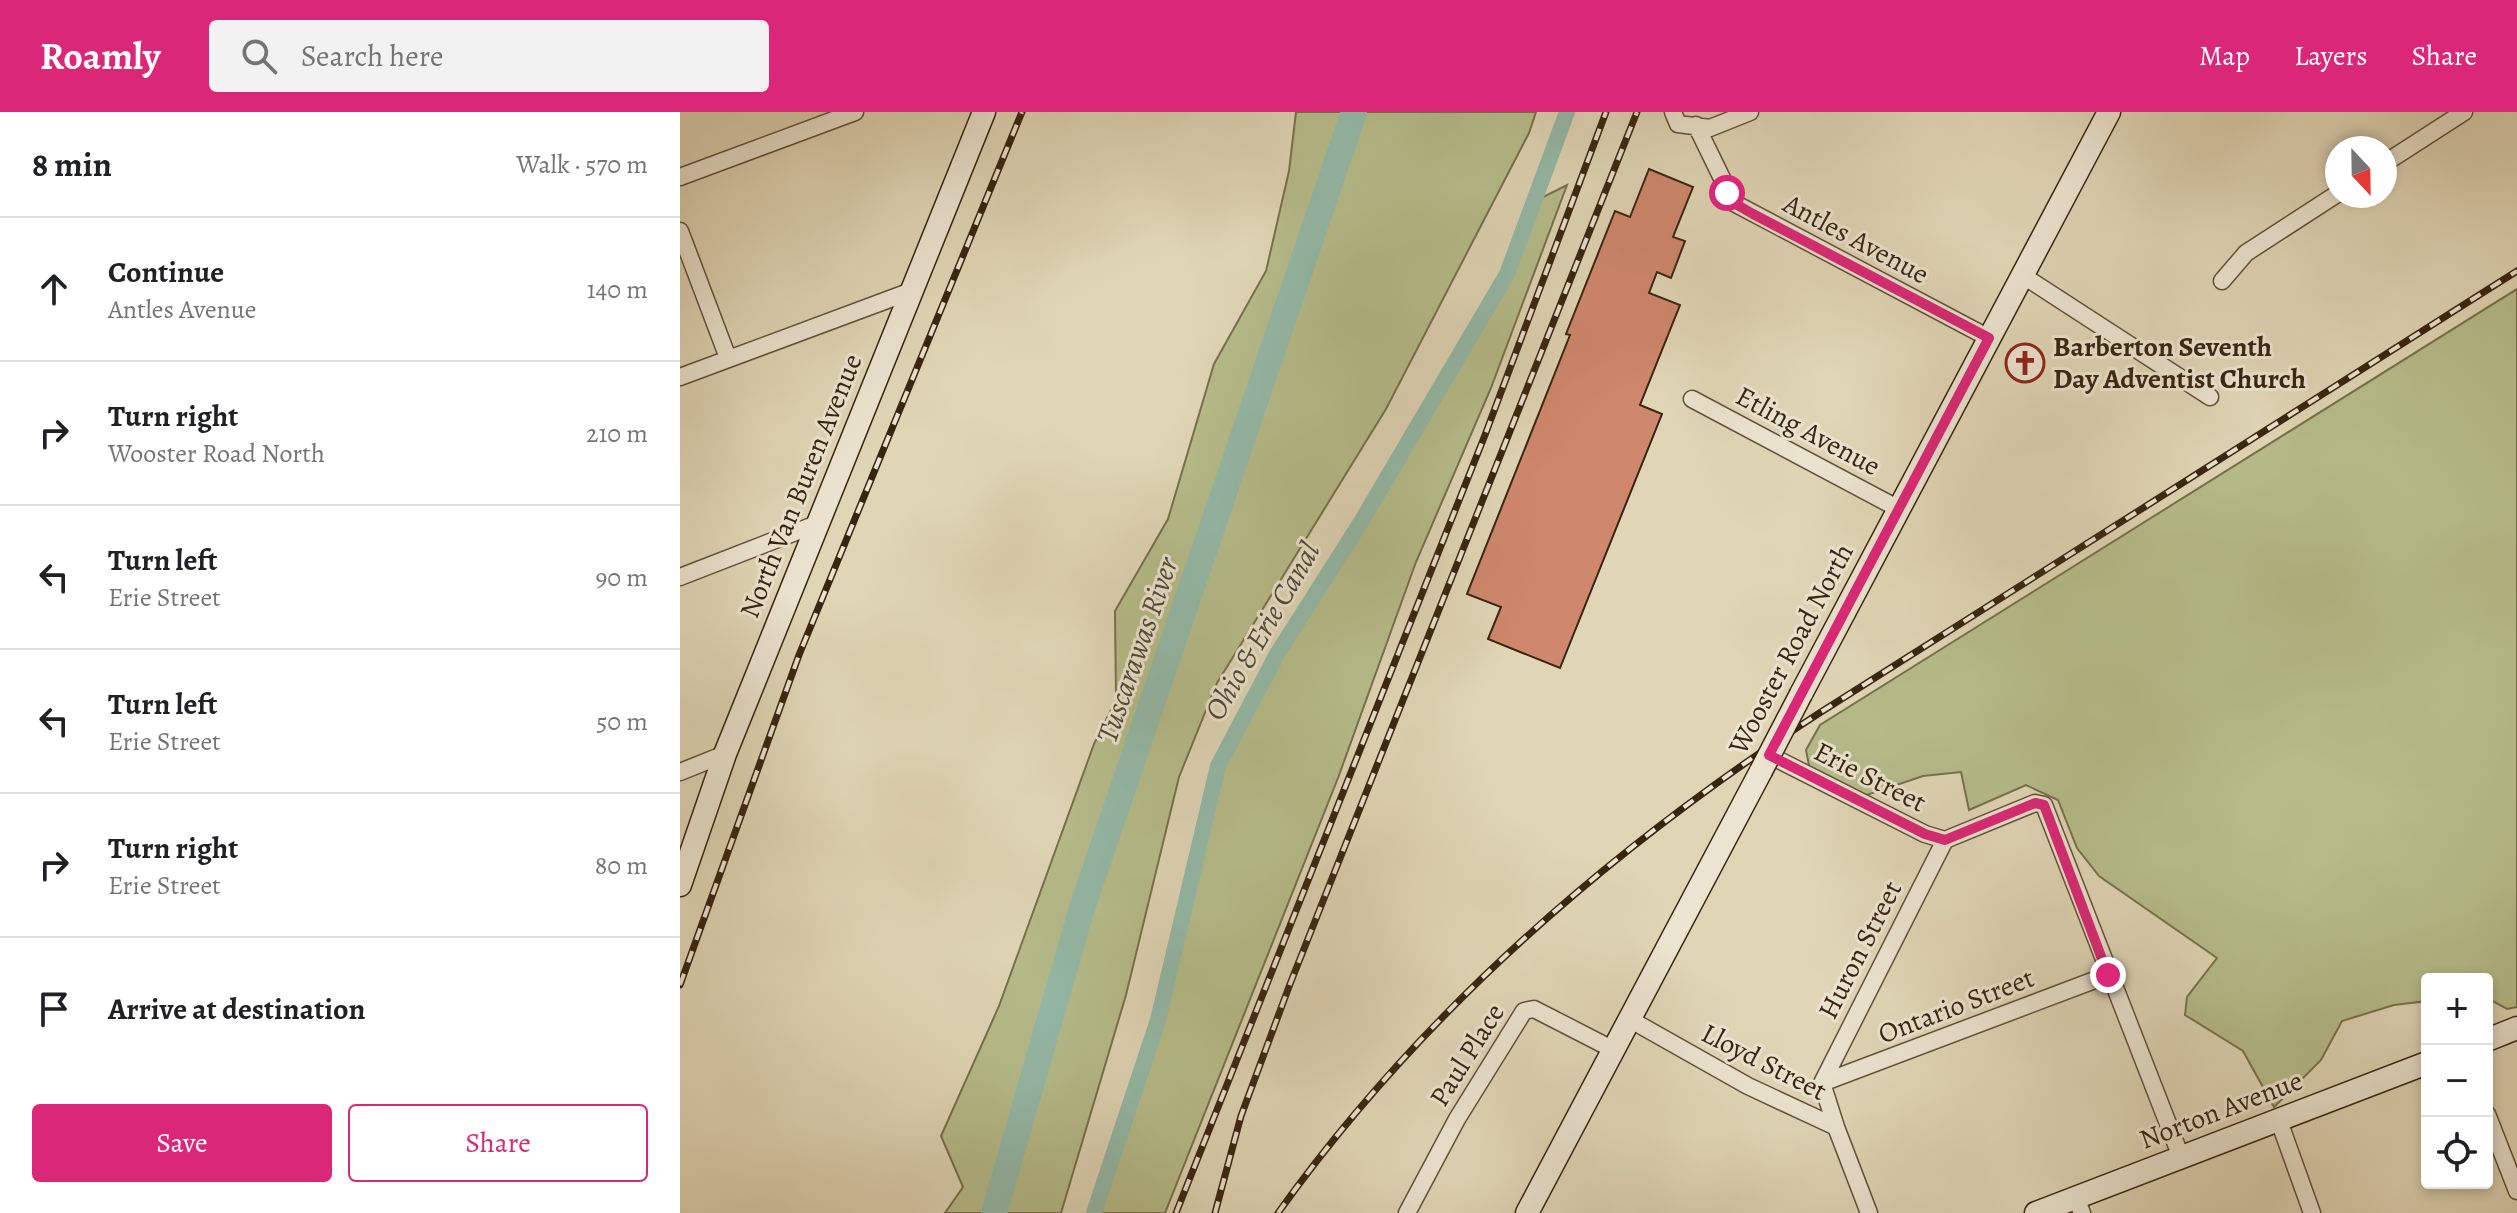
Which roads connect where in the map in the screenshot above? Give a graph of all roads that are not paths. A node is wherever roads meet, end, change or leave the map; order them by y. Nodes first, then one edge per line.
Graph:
1 (855, 112) edge
2 (984, 112) edge
3 (1673, 112) edge
4 (1750, 112) edge
5 (2109, 112) edge
6 (2464, 112) edge
7 (1696, 125) junction
8 (2397, 155) edge
9 (680, 177) edge
10 (2325, 202) edge
11 (680, 231) edge
12 (2022, 275) junction
13 (2222, 281) dead end
14 (914, 290) junction
15 (1989, 338) junction
16 (728, 358) junction
17 (680, 377) edge
18 (2210, 397) dead end
19 (1692, 399) dead end
20 (1899, 509) junction
21 (819, 523) junction
22 (680, 577) edge
23 (725, 754) junction
24 (1769, 762) junction
25 (680, 772) edge
26 (1945, 840) junction
27 (680, 885) edge
28 (2108, 975) junction
29 (1631, 1020) junction
30 (2517, 1028) edge
31 (2493, 1038) edge
32 (1612, 1049) junction
33 (2421, 1065) edge
34 (1822, 1083) junction
35 (2488, 1117) edge
36 (2279, 1121) junction
37 (1836, 1127) junction
38 (2181, 1157) junction
39 (2517, 1191) edge
40 (2079, 1205) edge
41 (1407, 1213) edge
42 (1527, 1213) edge
43 (1869, 1213) edge
44 (2036, 1213) edge
45 (2312, 1213) edge

1 - 9 street
2 - 14 main road, North Van Buren Avenue
3 - 7 street
4 - 7 street
5 - 12 main road, Wooster Road North
6 - 8 street
7 - 15 street, Antles Avenue
10 - 13 street
11 - 16 street
12 - 15 main road, Wooster Road North
12 - 18 street
14 - 16 street
14 - 21 main road, North Van Buren Avenue
15 - 20 main road, Wooster Road North
16 - 17 street
19 - 20 street, Etling Avenue
20 - 24 main road, Wooster Road North, bridge
21 - 22 street
21 - 23 main road, North Van Buren Avenue
23 - 25 street
23 - 27 main road, North Van Buren Avenue
24 - 26 street, Erie Street
24 - 29 main road, Wooster Road North
26 - 28 street, Erie Street
26 - 34 street, Huron Street
28 - 34 street, Ontario Street
28 - 38 street, Erie Street
29 - 32 main road, Wooster Road North
29 - 37 street, Lloyd Street
30 - 31 main road
32 - 41 street, Paul Place
32 - 42 main road, Wooster Road North
33 - 36 main road, Norton Avenue
34 - 37 street
35 - 39 street
36 - 38 main road, Norton Avenue
36 - 45 street
37 - 43 street, Lloyd Street
38 - 40 main road, Norton Avenue
40 - 44 main road, Norton Avenue

